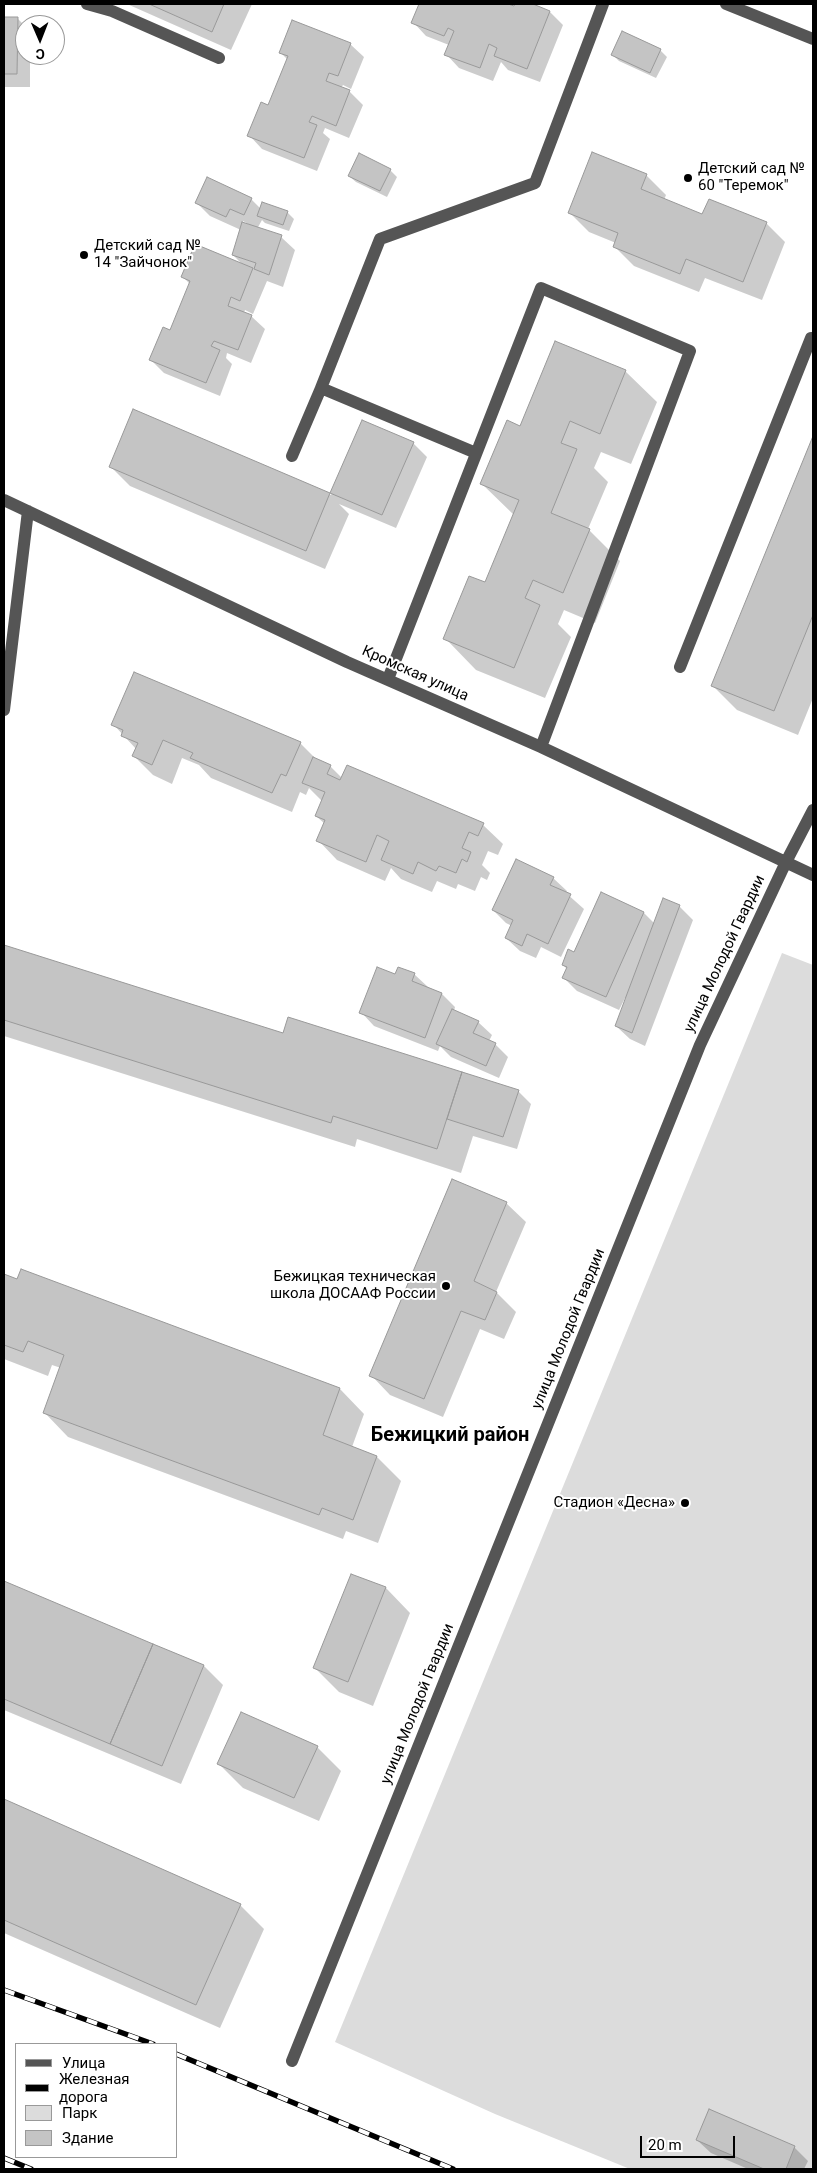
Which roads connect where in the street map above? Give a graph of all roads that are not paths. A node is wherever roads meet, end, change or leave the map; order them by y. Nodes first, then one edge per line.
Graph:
1 (87, 4) edge
2 (602, 4) edge
3 (726, 4) edge
4 (813, 39) edge
5 (218, 58) dead end
6 (813, 338) edge
7 (321, 388) junction
8 (476, 453) junction
9 (292, 456) dead end
10 (4, 500) edge
11 (28, 511) junction
12 (680, 667) dead end
13 (388, 679) junction
14 (4, 710) edge
15 (541, 747) junction
16 (813, 810) edge
17 (786, 862) junction
18 (813, 875) edge
19 (292, 2061) dead end

1 - 5 street
2 - 7 street
3 - 4 street
6 - 12 street
7 - 8 street
7 - 9 street
8 - 13 street
8 - 15 street
10 - 11 street, Кромская улица
11 - 13 street, Кромская улица
11 - 14 street
13 - 15 street, Кромская улица
15 - 17 street, Кромская улица
16 - 17 street, улица Молодой Гвардии
17 - 18 street, Кромская улица
17 - 19 street, улица Молодой Гвардии

